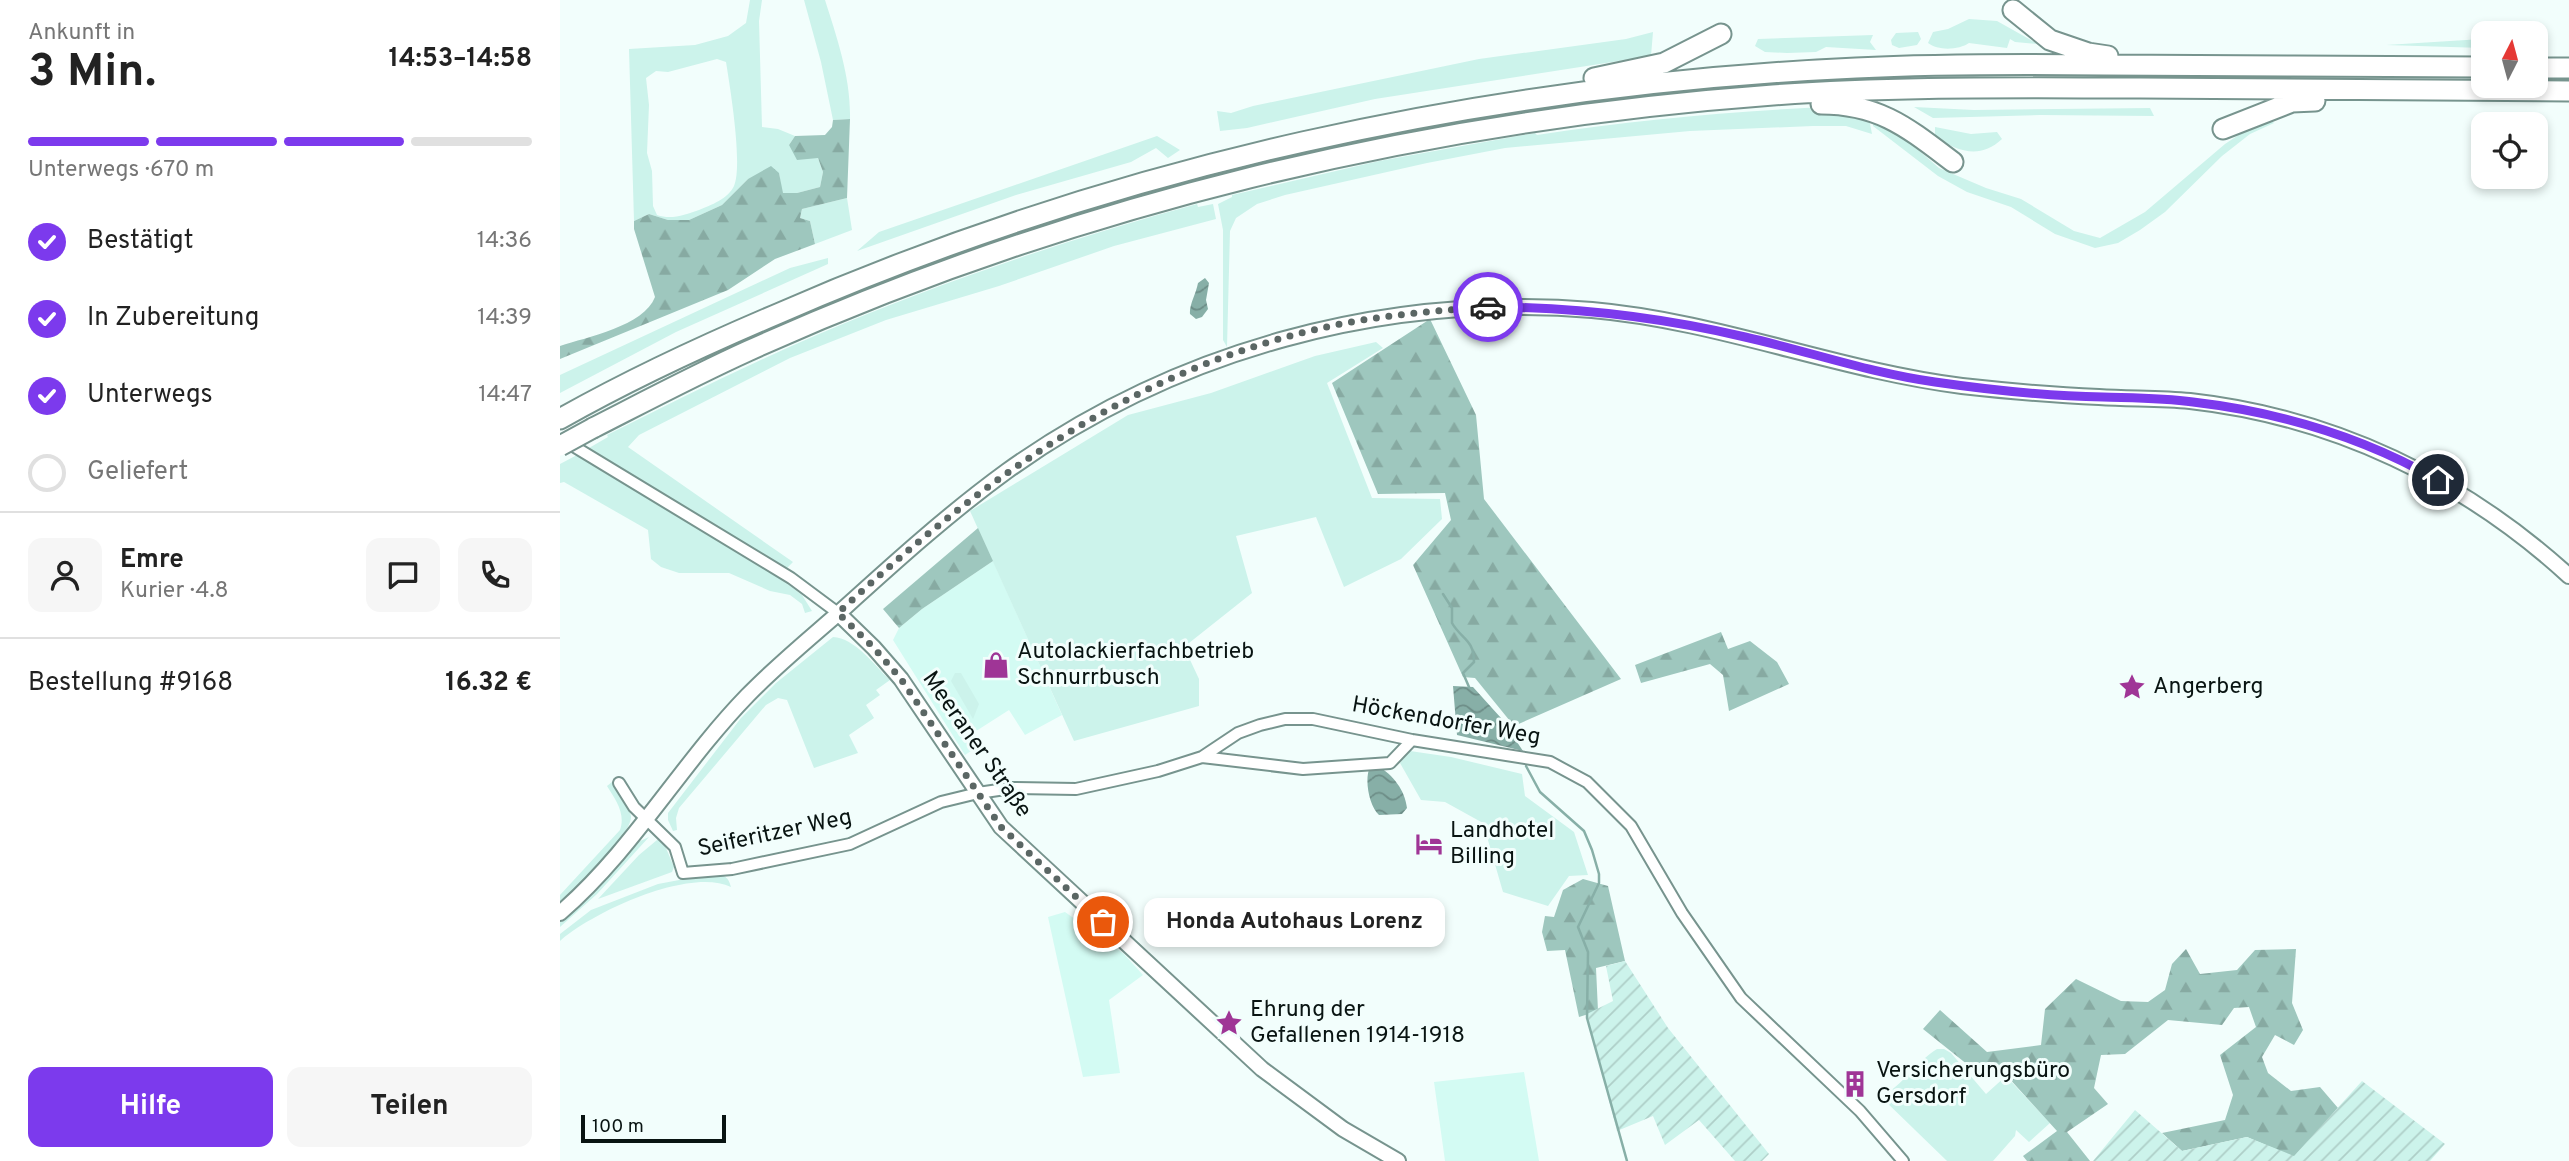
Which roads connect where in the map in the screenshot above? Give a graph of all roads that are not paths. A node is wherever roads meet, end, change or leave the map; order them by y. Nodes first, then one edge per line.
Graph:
1 (2013, 10) dead end
2 (1721, 34) dead end
3 (2161, 65) junction
4 (2471, 67) edge
5 (2548, 68) edge
6 (2569, 68) edge
7 (2375, 90) junction
8 (2569, 91) edge
9 (1560, 94) junction
10 (1772, 95) junction
11 (2223, 129) dead end
12 (1953, 162) dead end
13 (564, 416) edge
14 (560, 438) edge
15 (560, 446) edge
16 (2569, 576) edge
17 (838, 613) junction
18 (1412, 740) junction
19 (1202, 757) junction
20 (619, 783) dead end
21 (978, 793) junction
22 (646, 818) junction
23 (560, 912) edge
24 (1398, 1161) edge
25 (1903, 1161) edge

1 - 3 highway
2 - 9 highway
3 - 4 highway
3 - 9 highway
5 - 6 highway
7 - 8 highway
7 - 10 highway
7 - 11 highway
9 - 13 highway
10 - 12 highway
10 - 15 highway, bridge
14 - 17 street, Meeraner Straße
16 - 17 main road
17 - 21 main road, Meeraner Straße
17 - 22 main road
18 - 19 street
18 - 19 street, Höckendorfer Weg
18 - 25 street, Höckendorfer Weg
19 - 21 street, Höckendorfer Weg
20 - 22 street, Seiferitzer Weg
21 - 22 street, Seiferitzer Weg
21 - 24 main road, Meeraner Straße
22 - 23 main road

